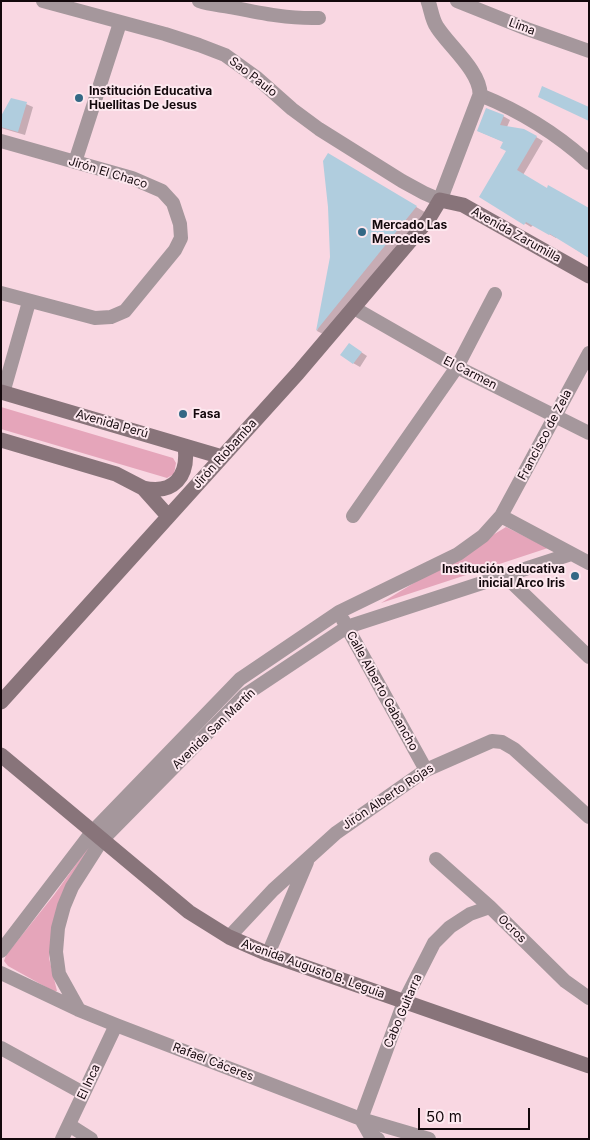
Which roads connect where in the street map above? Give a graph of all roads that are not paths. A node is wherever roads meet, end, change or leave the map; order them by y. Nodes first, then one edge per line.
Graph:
1 (43, 1) edge
2 (428, 1) edge
3 (457, 1) edge
4 (206, 2) edge
5 (319, 18) dead end
6 (120, 23) junction
7 (589, 51) edge
8 (480, 94) junction
9 (1, 141) edge
10 (75, 162) junction
11 (589, 162) edge
12 (440, 200) junction
13 (589, 276) edge
14 (1, 293) edge
15 (495, 294) dead end
16 (29, 302) junction
17 (354, 308) junction
18 (589, 353) edge
19 (457, 367) junction
20 (2, 392) edge
21 (555, 416) junction
22 (589, 433) edge
23 (1, 440) edge
24 (186, 446) junction
25 (222, 457) junction
26 (143, 488) junction
27 (168, 516) junction
28 (353, 516) dead end
29 (500, 516) junction
30 (571, 554) junction
31 (589, 563) edge
32 (505, 576) junction
33 (338, 612) junction
34 (347, 627) junction
35 (589, 657) edge
36 (1, 702) edge
37 (1, 755) edge
38 (426, 770) junction
39 (589, 817) edge
40 (97, 836) junction
41 (309, 856) junction
42 (436, 859) dead end
43 (490, 907) junction
44 (229, 937) junction
45 (1, 950) edge
46 (268, 954) junction
47 (1, 973) edge
48 (589, 998) edge
49 (404, 1002) junction
50 (79, 1010) junction
51 (116, 1024) junction
52 (1, 1048) edge
53 (588, 1063) edge
54 (84, 1093) junction
55 (362, 1119) junction
56 (69, 1125) junction
57 (62, 1139) edge
58 (91, 1139) edge
59 (378, 1139) edge
60 (429, 1139) edge

1 - 6 street, Sao Paulo
2 - 8 street
3 - 7 street, Lima
4 - 5 street
6 - 10 street
6 - 12 street, Sao Paulo
8 - 11 street
8 - 12 street
9 - 10 street, Jirón El Chaco
10 - 16 street, Jirón El Chaco
12 - 13 main road, Avenida Zarumilla
12 - 17 main road, Jirón Riobamba
14 - 16 street, Jirón El Chaco
15 - 19 street
16 - 20 street
17 - 19 street, El Carmen
17 - 25 main road, Jirón Riobamba
18 - 21 street, Francisco de Zela
19 - 21 street, El Carmen
19 - 28 street
20 - 24 main road, Avenida Perú
21 - 22 street, El Carmen
21 - 29 street, Francisco de Zela
23 - 26 main road
24 - 25 main road, Avenida Perú
24 - 26 main road
25 - 27 main road, Jirón Riobamba
26 - 27 main road
27 - 36 main road, Jirón Riobamba
29 - 30 street
29 - 33 street, Avenida San Martín
30 - 31 street
30 - 32 street, Avenida San Martín
32 - 34 street, Avenida San Martín
32 - 35 street
33 - 34 street, Calle Alberto Gabancho
33 - 40 street, Avenida San Martín
34 - 38 street, Calle Alberto Gabancho
34 - 40 street, Avenida San Martín
37 - 40 main road, Avenida Augusto B. Leguia
38 - 39 street, Jirón Alberto Rojas
38 - 41 street, Jirón Alberto Rojas
40 - 44 main road, Avenida Augusto B. Leguia
40 - 45 street, Avenida San Martín
40 - 50 street, Avenida San Martín
41 - 44 street, Jirón Alberto Rojas
41 - 46 street, Jirón Alberto Rojas
42 - 43 street, Ocros
43 - 48 street, Ocros
43 - 49 street, Cabo Guitarra
44 - 46 main road, Avenida Augusto B. Leguia
46 - 49 main road, Avenida Augusto B. Leguia
47 - 50 street, Rafael Cáceres
49 - 53 main road, Avenida Augusto B. Leguia
49 - 55 street, Cabo Guitarra
50 - 51 street, Rafael Cáceres
51 - 54 street, El Inca
51 - 55 street, Rafael Cáceres
52 - 54 street
54 - 56 street, El Inca
55 - 59 street
55 - 60 street, Rafael Cáceres
56 - 57 street, El Inca
56 - 58 street

